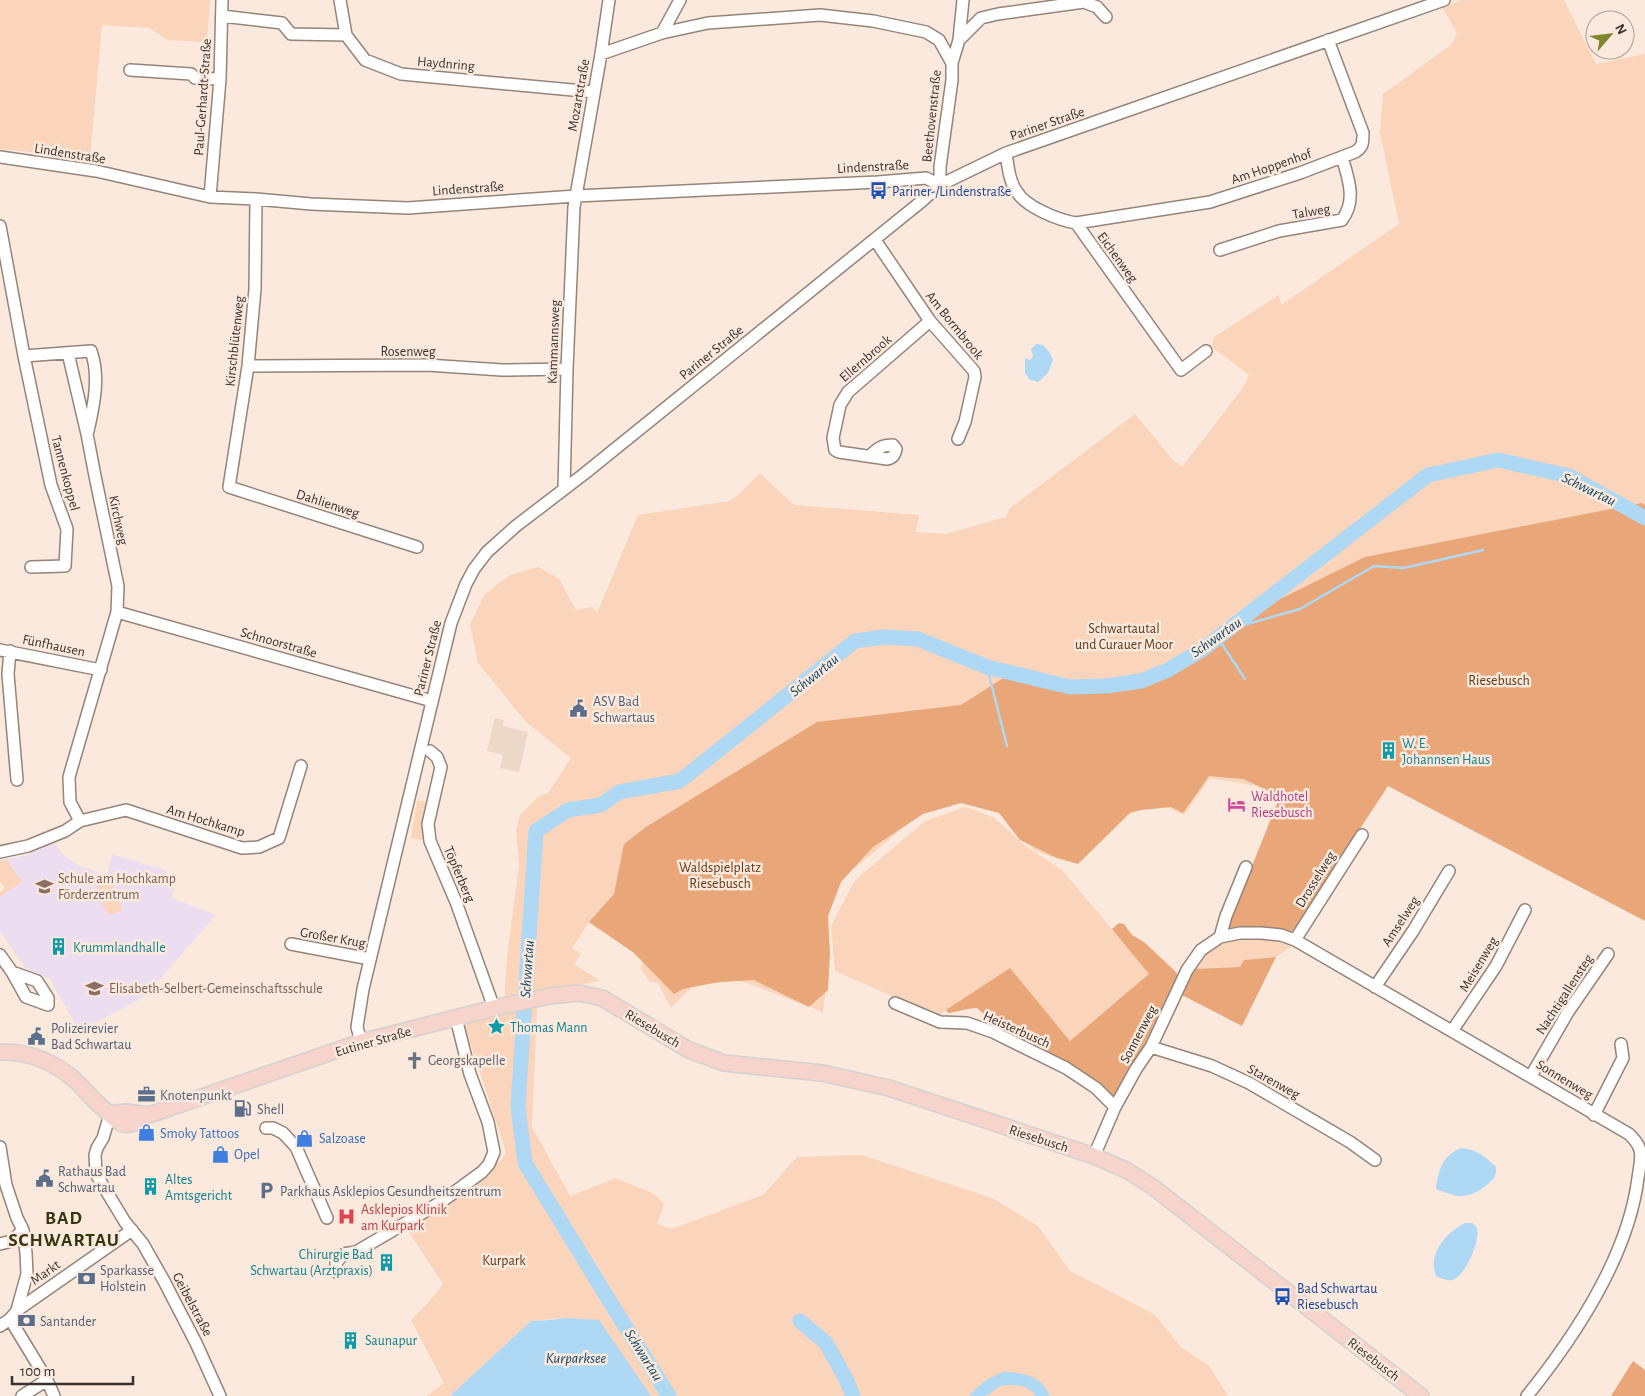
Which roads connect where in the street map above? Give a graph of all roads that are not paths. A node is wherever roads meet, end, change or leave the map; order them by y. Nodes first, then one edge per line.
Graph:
1 (222, 0) edge
2 (340, 0) edge
3 (609, 0) edge
4 (680, 0) edge
5 (963, 0) edge
6 (1439, 2) edge
7 (222, 16) junction
8 (1106, 17) dead end
9 (662, 33) junction
10 (346, 35) junction
11 (959, 40) junction
12 (1328, 40) junction
13 (601, 54) junction
14 (952, 63) junction
15 (130, 70) dead end
16 (220, 79) junction
17 (594, 92) junction
18 (1006, 153) junction
19 (0, 157) edge
20 (1342, 157) junction
21 (940, 185) junction
22 (576, 196) junction
23 (210, 197) junction
24 (256, 198) junction
25 (1076, 224) junction
26 (0, 226) edge
27 (875, 240) junction
28 (1220, 250) dead end
29 (930, 321) junction
30 (1206, 351) dead end
31 (68, 353) junction
32 (24, 356) junction
33 (248, 366) junction
34 (567, 369) junction
35 (87, 434) junction
36 (958, 439) dead end
37 (870, 456) dead end
38 (229, 486) joint
39 (564, 489) junction
40 (417, 547) dead end
41 (31, 567) dead end
42 (117, 612) junction
43 (5, 650) edge
44 (101, 670) junction
45 (432, 701) junction
46 (430, 751) dead end
47 (300, 766) dead end
48 (17, 780) dead end
49 (80, 821) junction
50 (1362, 834) dead end
51 (0, 852) edge
52 (1246, 867) dead end
53 (1449, 871) dead end
54 (1525, 910) dead end
55 (1220, 937) junction
56 (1295, 940) junction
57 (291, 944) dead end
58 (1608, 954) dead end
59 (0, 955) edge
60 (370, 958) junction
61 (12, 972) dead end
62 (1375, 986) junction
63 (602, 998) joint
64 (895, 1003) dead end
65 (494, 1008) junction
66 (456, 1018) junction
67 (1452, 1031) junction
68 (361, 1042) junction
69 (1621, 1044) dead end
70 (1151, 1046) junction
71 (0, 1052) edge
72 (1531, 1076) junction
73 (1115, 1107) junction
74 (110, 1114) junction
75 (1594, 1115) junction
76 (266, 1128) dead end
77 (0, 1148) edge
78 (1094, 1156) junction
79 (1375, 1160) dead end
80 (327, 1218) dead end
81 (23, 1230) junction
82 (132, 1230) junction
83 (0, 1244) edge
84 (337, 1272) dead end
85 (9, 1318) edge
86 (47, 1380) junction
87 (22, 1396) edge
88 (54, 1396) edge
89 (220, 1396) edge
90 (1421, 1396) edge
91 (1527, 1396) edge

1 - 7 street, Paul-Gerhardt-Straße
2 - 10 street, Haydnring
3 - 13 street, Mozartstraße
4 - 9 street
5 - 11 street
6 - 12 street, Pariner Straße
7 - 10 street
7 - 16 street, Paul-Gerhardt-Straße
8 - 11 street
9 - 13 street, Beethovenstraße
9 - 14 street, Beethovenstraße
10 - 17 street, Haydnring
11 - 14 street
12 - 18 street, Pariner Straße
12 - 20 street, Am Hoppenhof
13 - 17 street, Mozartstraße
14 - 21 street, Beethovenstraße
15 - 16 street
16 - 23 street, Paul-Gerhardt-Straße
17 - 22 street, Mozartstraße
18 - 21 street, Pariner Straße
18 - 25 street
19 - 23 street, Lindenstraße
20 - 25 street, Am Hoppenhof
20 - 28 street, Talweg
21 - 22 street, Lindenstraße
21 - 27 street, Pariner Straße
22 - 24 street, Lindenstraße
22 - 34 street, Kammannsweg
23 - 24 street, Lindenstraße
24 - 33 street, Kirschblütenweg
25 - 30 street, Eichenweg
26 - 32 street
27 - 29 street, Am Bormbrook
27 - 39 street, Pariner Straße
29 - 36 street, Am Bormbrook
29 - 37 street, Ellernbrook
31 - 32 street, Kirchweg
31 - 35 street, Kirchweg
31 - 35 street, Kirchweg
32 - 41 street, Tannenkoppel
33 - 34 street, Rosenweg
33 - 38 street, Kirschblütenweg
34 - 39 street, Kammannsweg
35 - 42 street, Kirchweg
38 - 40 street, Dahlienweg
39 - 45 street, Pariner Straße
42 - 44 street
42 - 45 street, Schnoorstraße
43 - 44 street, Fünfhausen
43 - 48 street
44 - 49 street
45 - 60 street, Pariner Straße
46 - 65 street, Töpferberg
47 - 49 street, Am Hochkamp
49 - 51 street, Am Hochkamp
50 - 56 street, Drosselweg
52 - 55 street
53 - 62 street, Amselweg
54 - 67 street, Meisenweg
55 - 56 street, Sonnenweg
55 - 70 street, Sonnenweg
56 - 62 street, Sonnenweg
57 - 60 street, Großer Krug
58 - 72 street, Nachtigallensteg
59 - 61 street
60 - 68 street, Pariner Straße
62 - 67 street, Sonnenweg
63 - 65 main road, Eutiner Straße
63 - 78 main road, Riesebusch
64 - 73 street, Heisterbusch
65 - 66 main road, Eutiner Straße
66 - 68 main road, Eutiner Straße
66 - 84 street
67 - 72 street, Sonnenweg
68 - 74 main road, Eutiner Straße
69 - 75 street
70 - 73 street, Sonnenweg
70 - 79 street, Starenweg
71 - 74 main road
72 - 75 street, Sonnenweg
73 - 78 street, Sonnenweg
74 - 82 street
75 - 91 street, Sonnenweg
76 - 80 street
77 - 81 street, Markt
78 - 90 main road, Riesebusch
81 - 83 street
81 - 85 street, Markt
82 - 85 street, Markt
82 - 89 street, Geibelstraße
85 - 86 street
86 - 87 street
86 - 88 street

